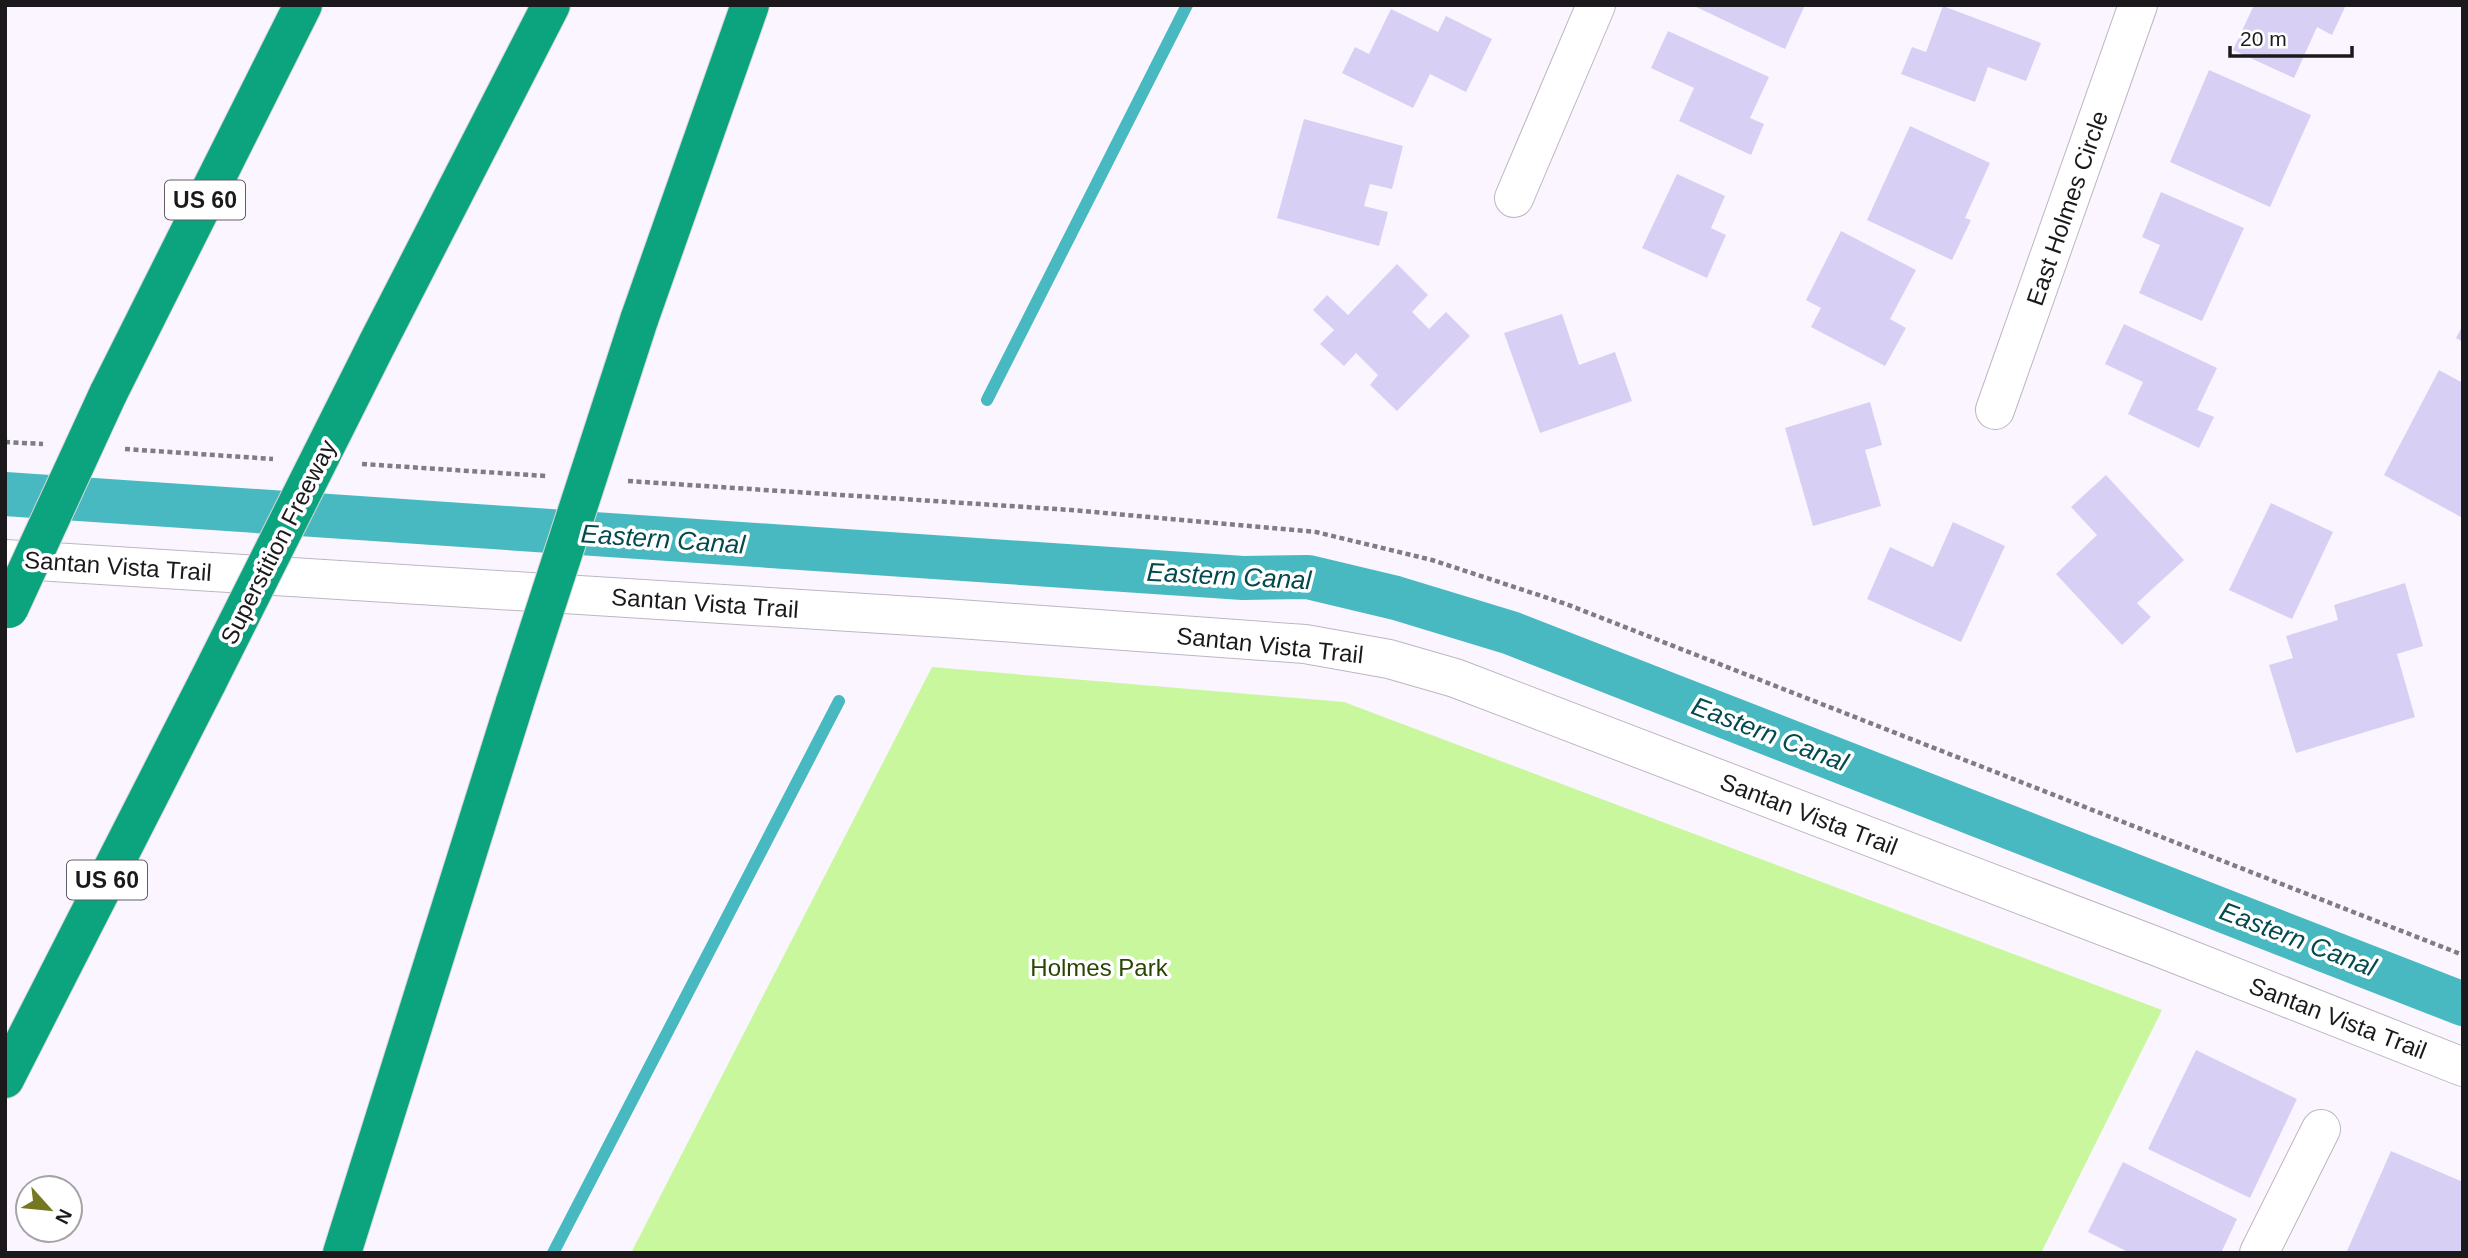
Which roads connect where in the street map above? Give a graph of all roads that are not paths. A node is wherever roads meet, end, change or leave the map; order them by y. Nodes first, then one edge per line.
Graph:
1 (303, 5) edge
2 (551, 5) edge
3 (750, 5) edge
4 (1595, 5) edge
5 (2138, 5) edge
6 (1514, 198) dead end
7 (1995, 410) dead end
8 (5, 559) edge
9 (7, 613) edge
10 (2463, 1067) edge
11 (5, 1079) edge
12 (2321, 1129) dead end
13 (342, 1253) edge
14 (2259, 1253) edge

1 - 9 highway, US 60, bridge
2 - 11 highway, Superstition Freeway / US 60, bridge
3 - 13 highway, bridge
4 - 6 street
5 - 7 street, East Holmes Circle
8 - 10 street, Santan Vista Trail
12 - 14 street

